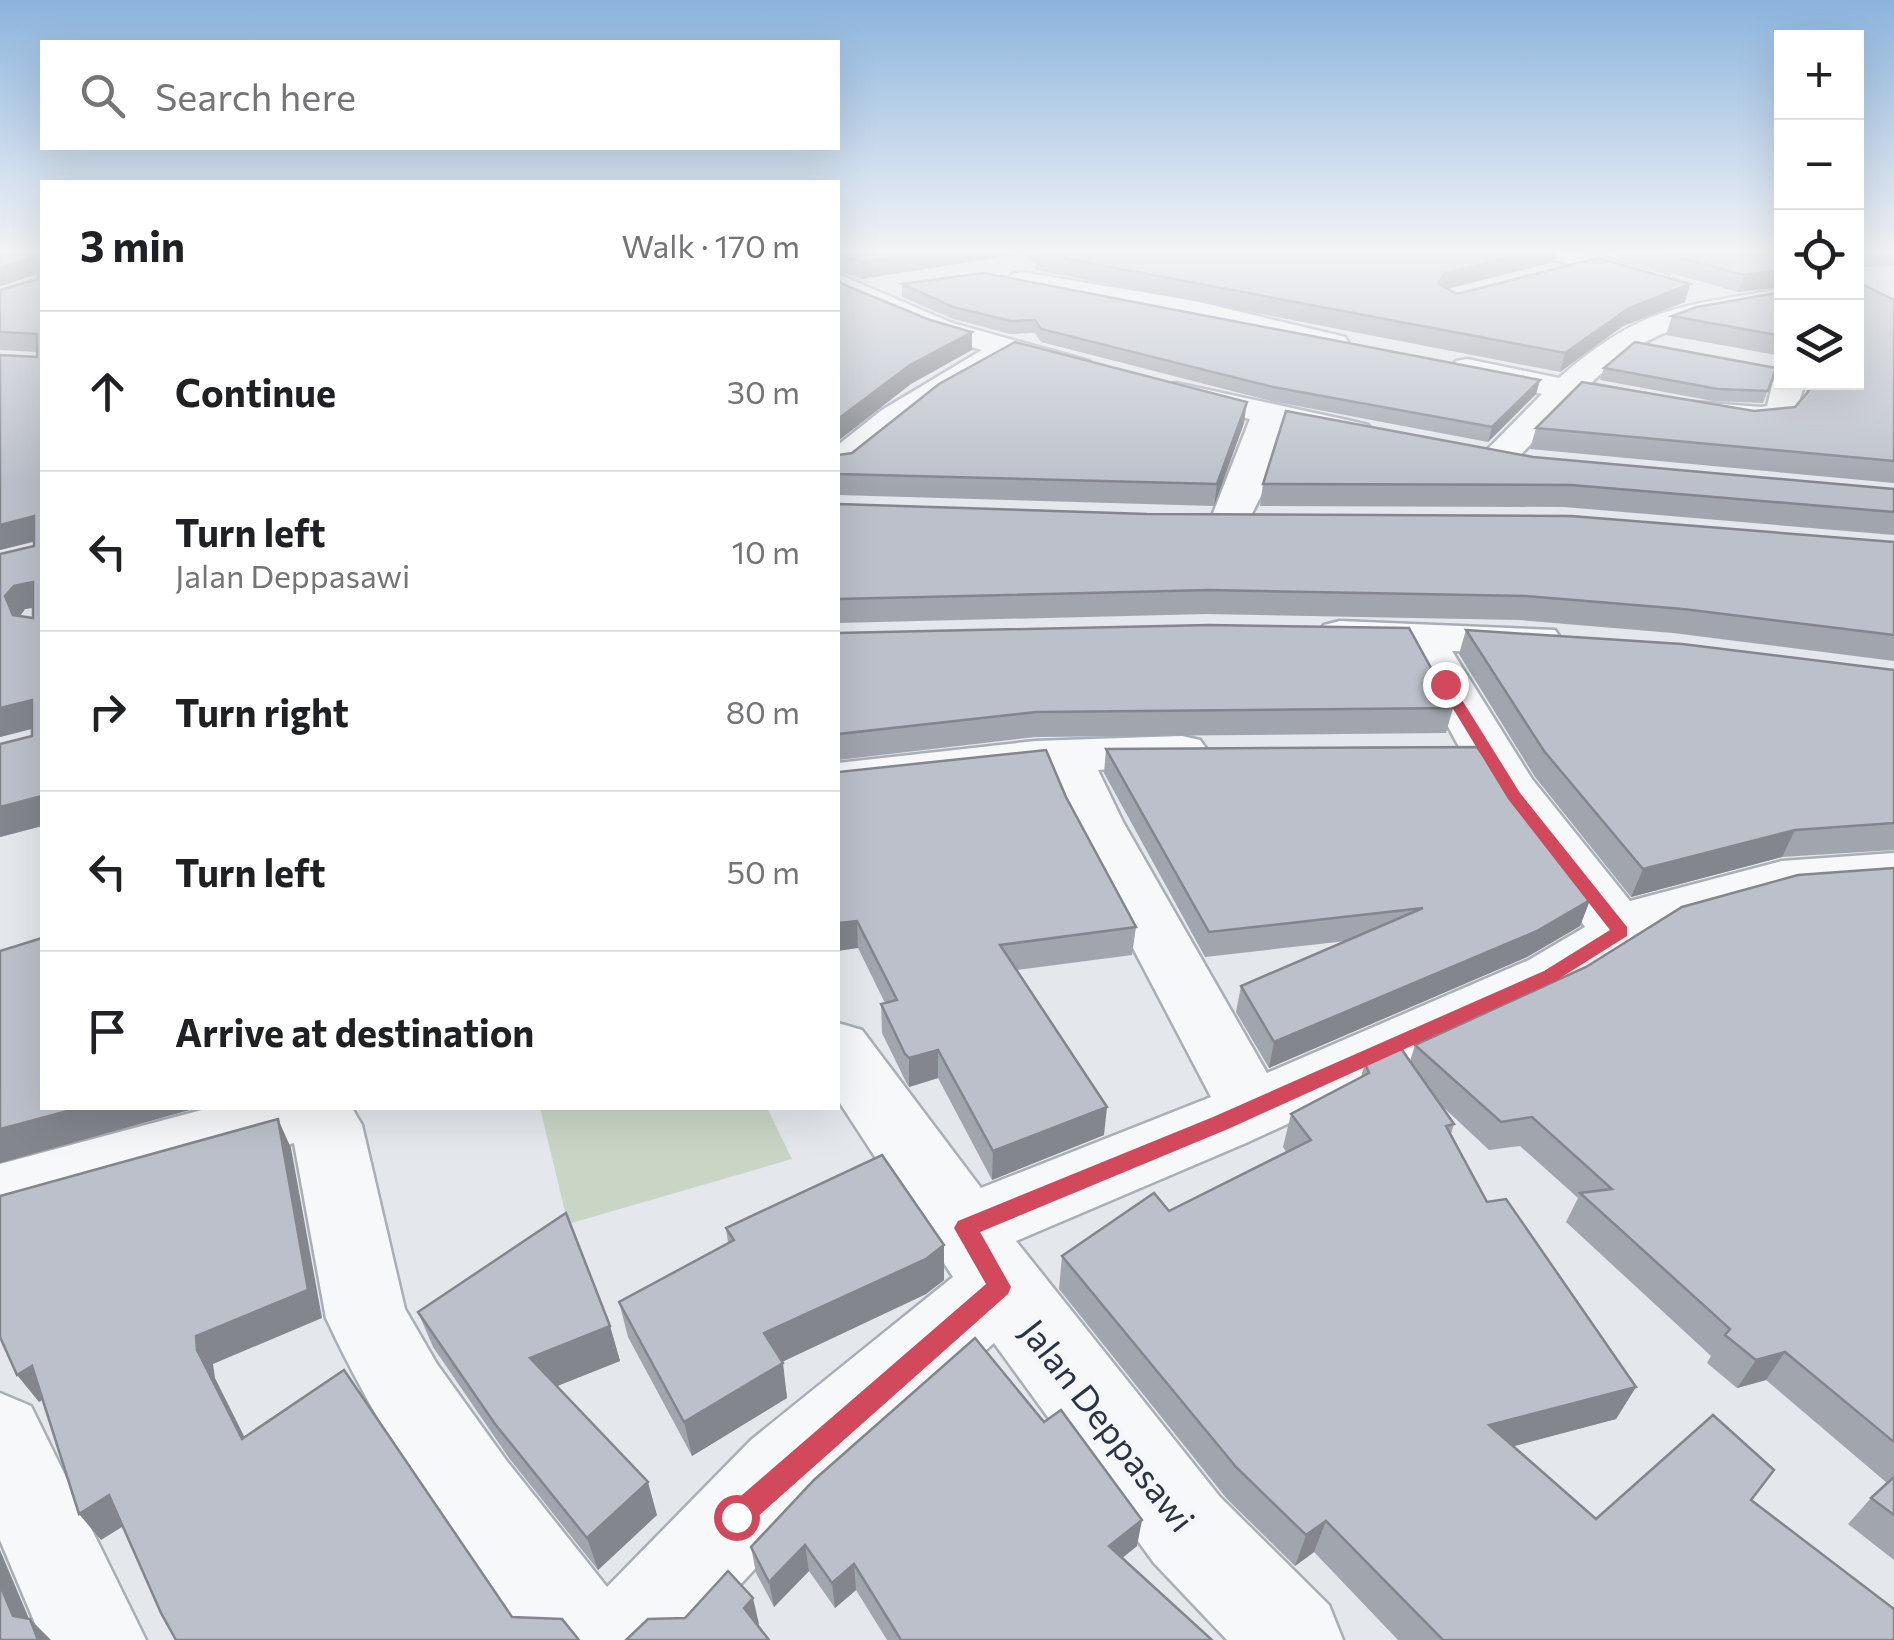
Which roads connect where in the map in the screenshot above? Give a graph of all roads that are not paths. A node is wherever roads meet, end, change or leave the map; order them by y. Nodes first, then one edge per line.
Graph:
1 (947, 331) edge
2 (1067, 331) edge
3 (1279, 331) edge
4 (1643, 331) edge
5 (1628, 341) junction
6 (1666, 348) edge
7 (1007, 349) junction
8 (1304, 363) edge
9 (1443, 363) edge
10 (1103, 375) edge
11 (1139, 384) edge
12 (1570, 388) junction
13 (1780, 390) edge
14 (1271, 398) junction
15 (1381, 437) edge
16 (1458, 452) edge
17 (1496, 459) junction
18 (840, 461) edge
19 (1544, 466) edge
20 (1230, 521) edge
21 (1293, 634) edge
22 (1422, 639) junction
23 (1577, 642) edge
24 (1224, 751) edge
25 (1429, 752) edge
26 (1485, 752) junction
27 (1066, 756) junction
28 (840, 779) edge
29 (1894, 872) edge
30 (1621, 931) junction
31 (840, 1051) edge
32 (1252, 1109) junction
33 (0, 1194) edge
34 (983, 1258) junction
35 (0, 1436) edge
36 (97, 1640) edge
37 (587, 1640) edge
38 (623, 1640) edge
39 (1294, 1640) edge

1 - 7 street
2 - 7 street
3 - 8 street
4 - 5 street
5 - 6 street
5 - 12 street
7 - 10 street
7 - 18 street
9 - 12 street
11 - 14 street
12 - 13 street
12 - 17 street
14 - 15 street
14 - 20 street
16 - 17 street
17 - 19 street
21 - 22 street
22 - 23 street
22 - 26 street
24 - 27 street
25 - 26 street
26 - 30 street
27 - 28 street
27 - 32 street
29 - 30 street
30 - 32 street
31 - 34 street, Jalan Deppasawi
32 - 34 street
33 - 37 street
34 - 38 street
34 - 39 street, Jalan Deppasawi
35 - 36 street

